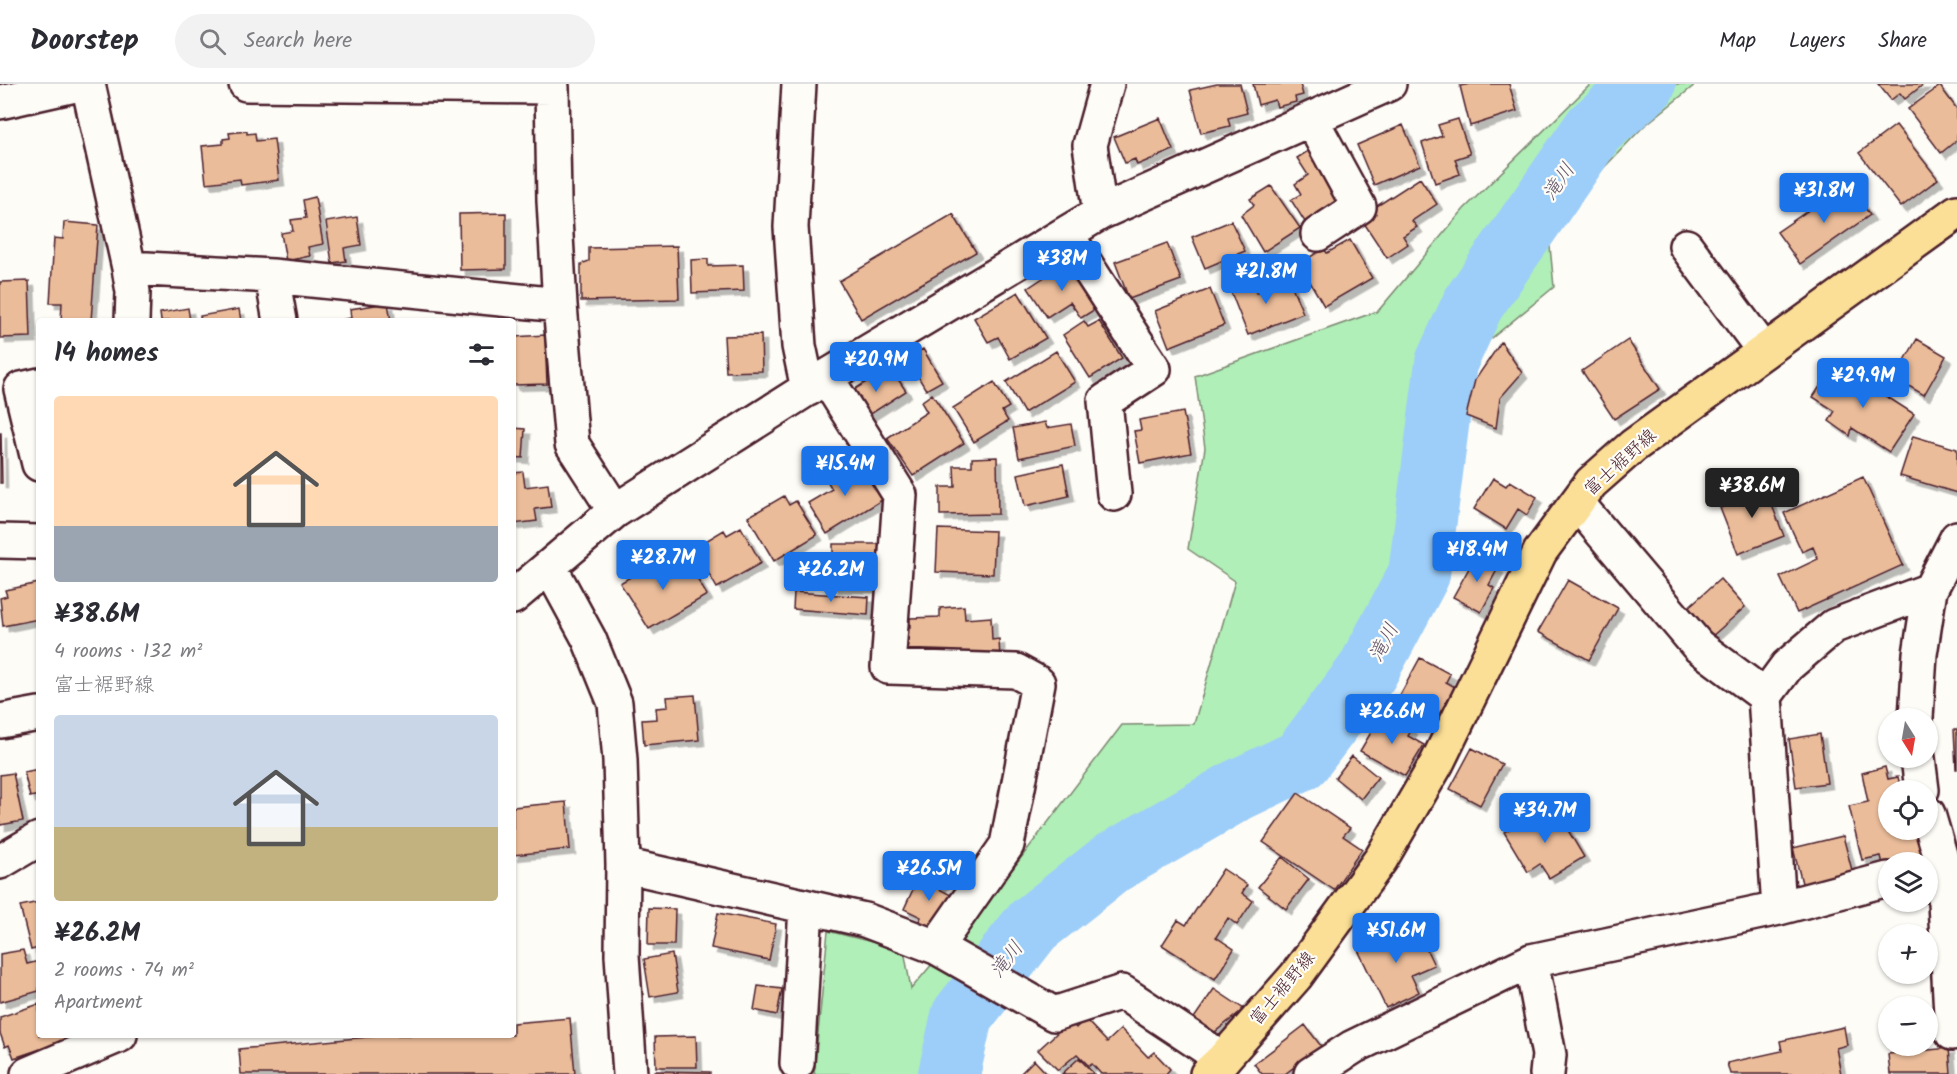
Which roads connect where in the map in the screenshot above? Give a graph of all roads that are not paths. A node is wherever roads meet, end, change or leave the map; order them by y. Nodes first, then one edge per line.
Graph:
1 (80, 84) edge
2 (88, 84) edge
3 (246, 84) edge
4 (799, 84) edge
5 (1107, 84) edge
6 (1389, 84) edge
7 (552, 86) edge
8 (0, 102) edge
9 (1311, 119) junction
10 (1957, 212) edge
11 (1100, 213) junction
12 (1066, 234) junction
13 (1318, 234) dead end
14 (1686, 246) dead end
15 (129, 268) junction
16 (272, 276) junction
17 (560, 305) junction
18 (132, 318) edge
19 (279, 318) edge
20 (1764, 351) junction
21 (817, 383) junction
22 (36, 386) edge
23 (36, 452) edge
24 (1114, 494) dead end
25 (1576, 503) junction
26 (615, 511) junction
27 (1957, 538) edge
28 (0, 541) edge
29 (36, 542) edge
30 (550, 567) junction
31 (1930, 590) junction
32 (516, 595) edge
33 (1765, 696) junction
34 (1917, 708) edge
35 (36, 715) edge
36 (0, 721) edge
37 (1936, 840) edge
38 (36, 841) edge
39 (0, 862) edge
40 (623, 865) junction
41 (1943, 866) edge
42 (1878, 882) edge
43 (806, 907) junction
44 (1779, 908) junction
45 (936, 947) junction
46 (1531, 961) junction
47 (1952, 1033) dead end
48 (113, 1038) edge
49 (797, 1063) dead end
50 (1215, 1066) edge
51 (28, 1074) edge
52 (630, 1074) edge
53 (1311, 1074) edge
54 (1547, 1074) edge

1 - 8 street
2 - 15 street
3 - 7 street
4 - 21 street
5 - 11 street
6 - 9 street
7 - 17 street
9 - 11 street
9 - 13 street
10 - 20 main road, 富士裾野線
11 - 12 street
12 - 21 street
12 - 24 street
14 - 20 street
15 - 16 street
15 - 18 street
16 - 17 street
16 - 19 street
17 - 26 street
20 - 25 main road, 富士裾野線
21 - 26 street
21 - 45 street
22 - 23 street
25 - 33 street
25 - 50 main road, 富士裾野線
26 - 30 street
27 - 31 street
28 - 29 street
30 - 32 street
30 - 40 street
31 - 33 street
31 - 34 street
33 - 44 street
35 - 36 street
37 - 41 street
38 - 39 street
40 - 43 street
40 - 52 street
41 - 47 street
42 - 44 street
43 - 45 street
43 - 49 street
44 - 46 street
45 - 50 street
46 - 53 street
46 - 54 street
48 - 51 street

